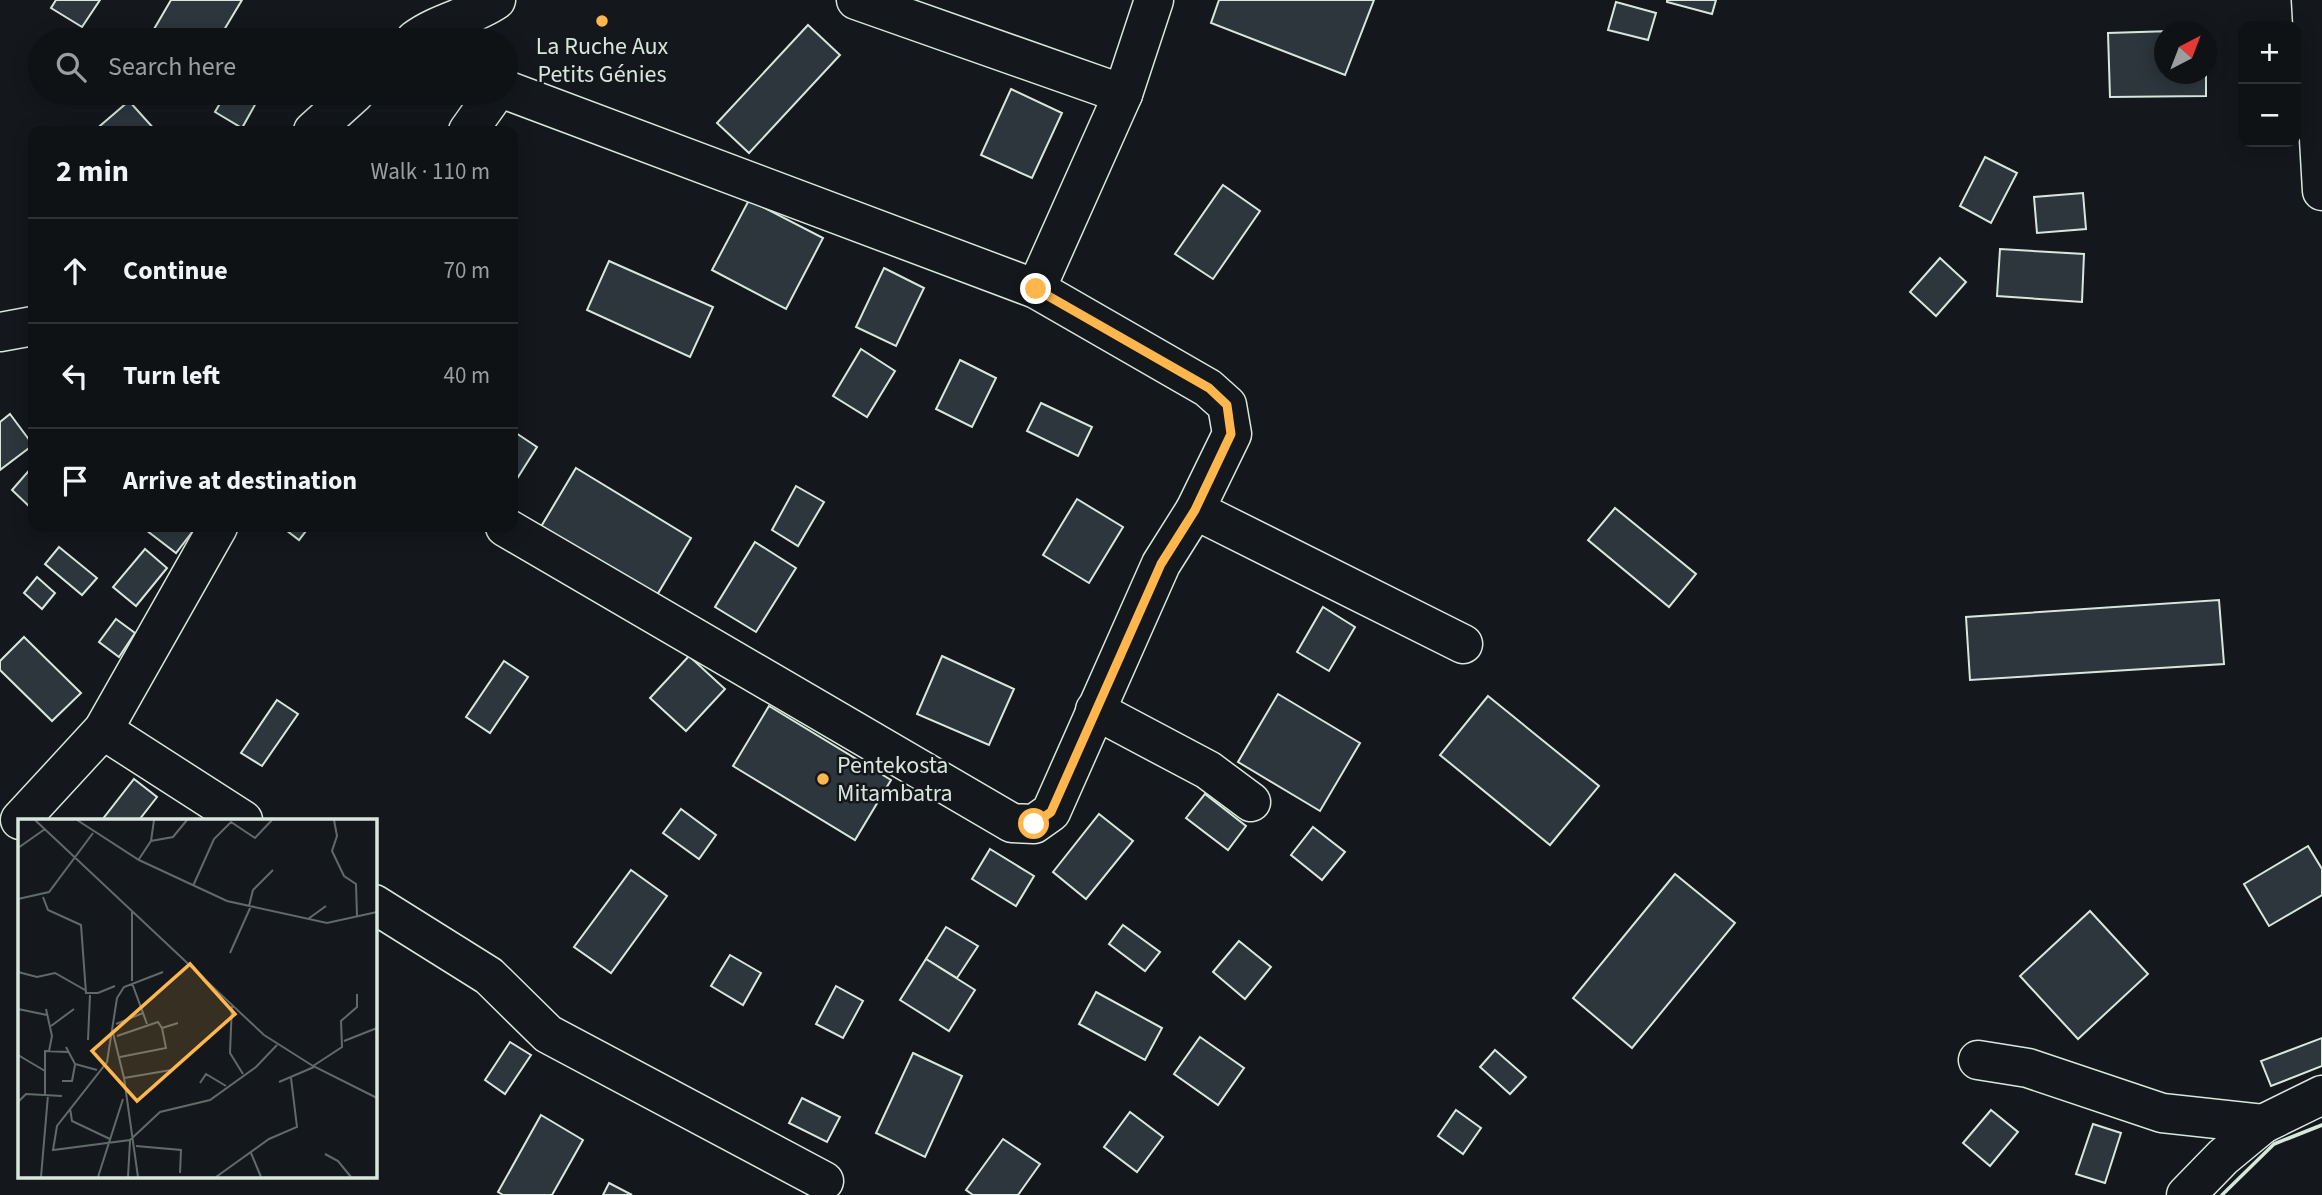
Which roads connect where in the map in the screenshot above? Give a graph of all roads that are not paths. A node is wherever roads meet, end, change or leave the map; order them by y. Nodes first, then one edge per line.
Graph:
1 (856, 0) edge
2 (1154, 0) edge
3 (2311, 0) edge
4 (489, 17) edge
5 (447, 28) edge
6 (1123, 94) junction
7 (518, 95) edge
8 (342, 105) edge
9 (486, 105) edge
10 (319, 126) edge
11 (472, 126) edge
12 (2322, 191) edge
13 (1036, 289) junction
14 (28, 328) edge
15 (0, 332) edge
16 (1195, 510) junction
17 (215, 532) edge
18 (514, 532) edge
19 (1463, 644) dead end
20 (1095, 710) junction
21 (103, 730) junction
22 (1251, 802) dead end
23 (22, 819) edge
24 (240, 819) edge
25 (18, 823) edge
26 (0, 842) edge
27 (376, 905) edge
28 (1978, 1060) dead end
29 (2322, 1095) edge
30 (2263, 1124) junction
31 (824, 1181) dead end
32 (2186, 1195) edge

1 - 6 street
2 - 6 street
3 - 12 street
4 - 5 street
6 - 13 street
7 - 13 street
8 - 10 street
9 - 11 street
13 - 16 street
14 - 15 street
16 - 19 street
16 - 20 street
17 - 21 street
18 - 20 street
20 - 22 street
21 - 23 street
21 - 24 street
25 - 26 street
27 - 31 street
28 - 30 street
29 - 30 street
30 - 32 street

